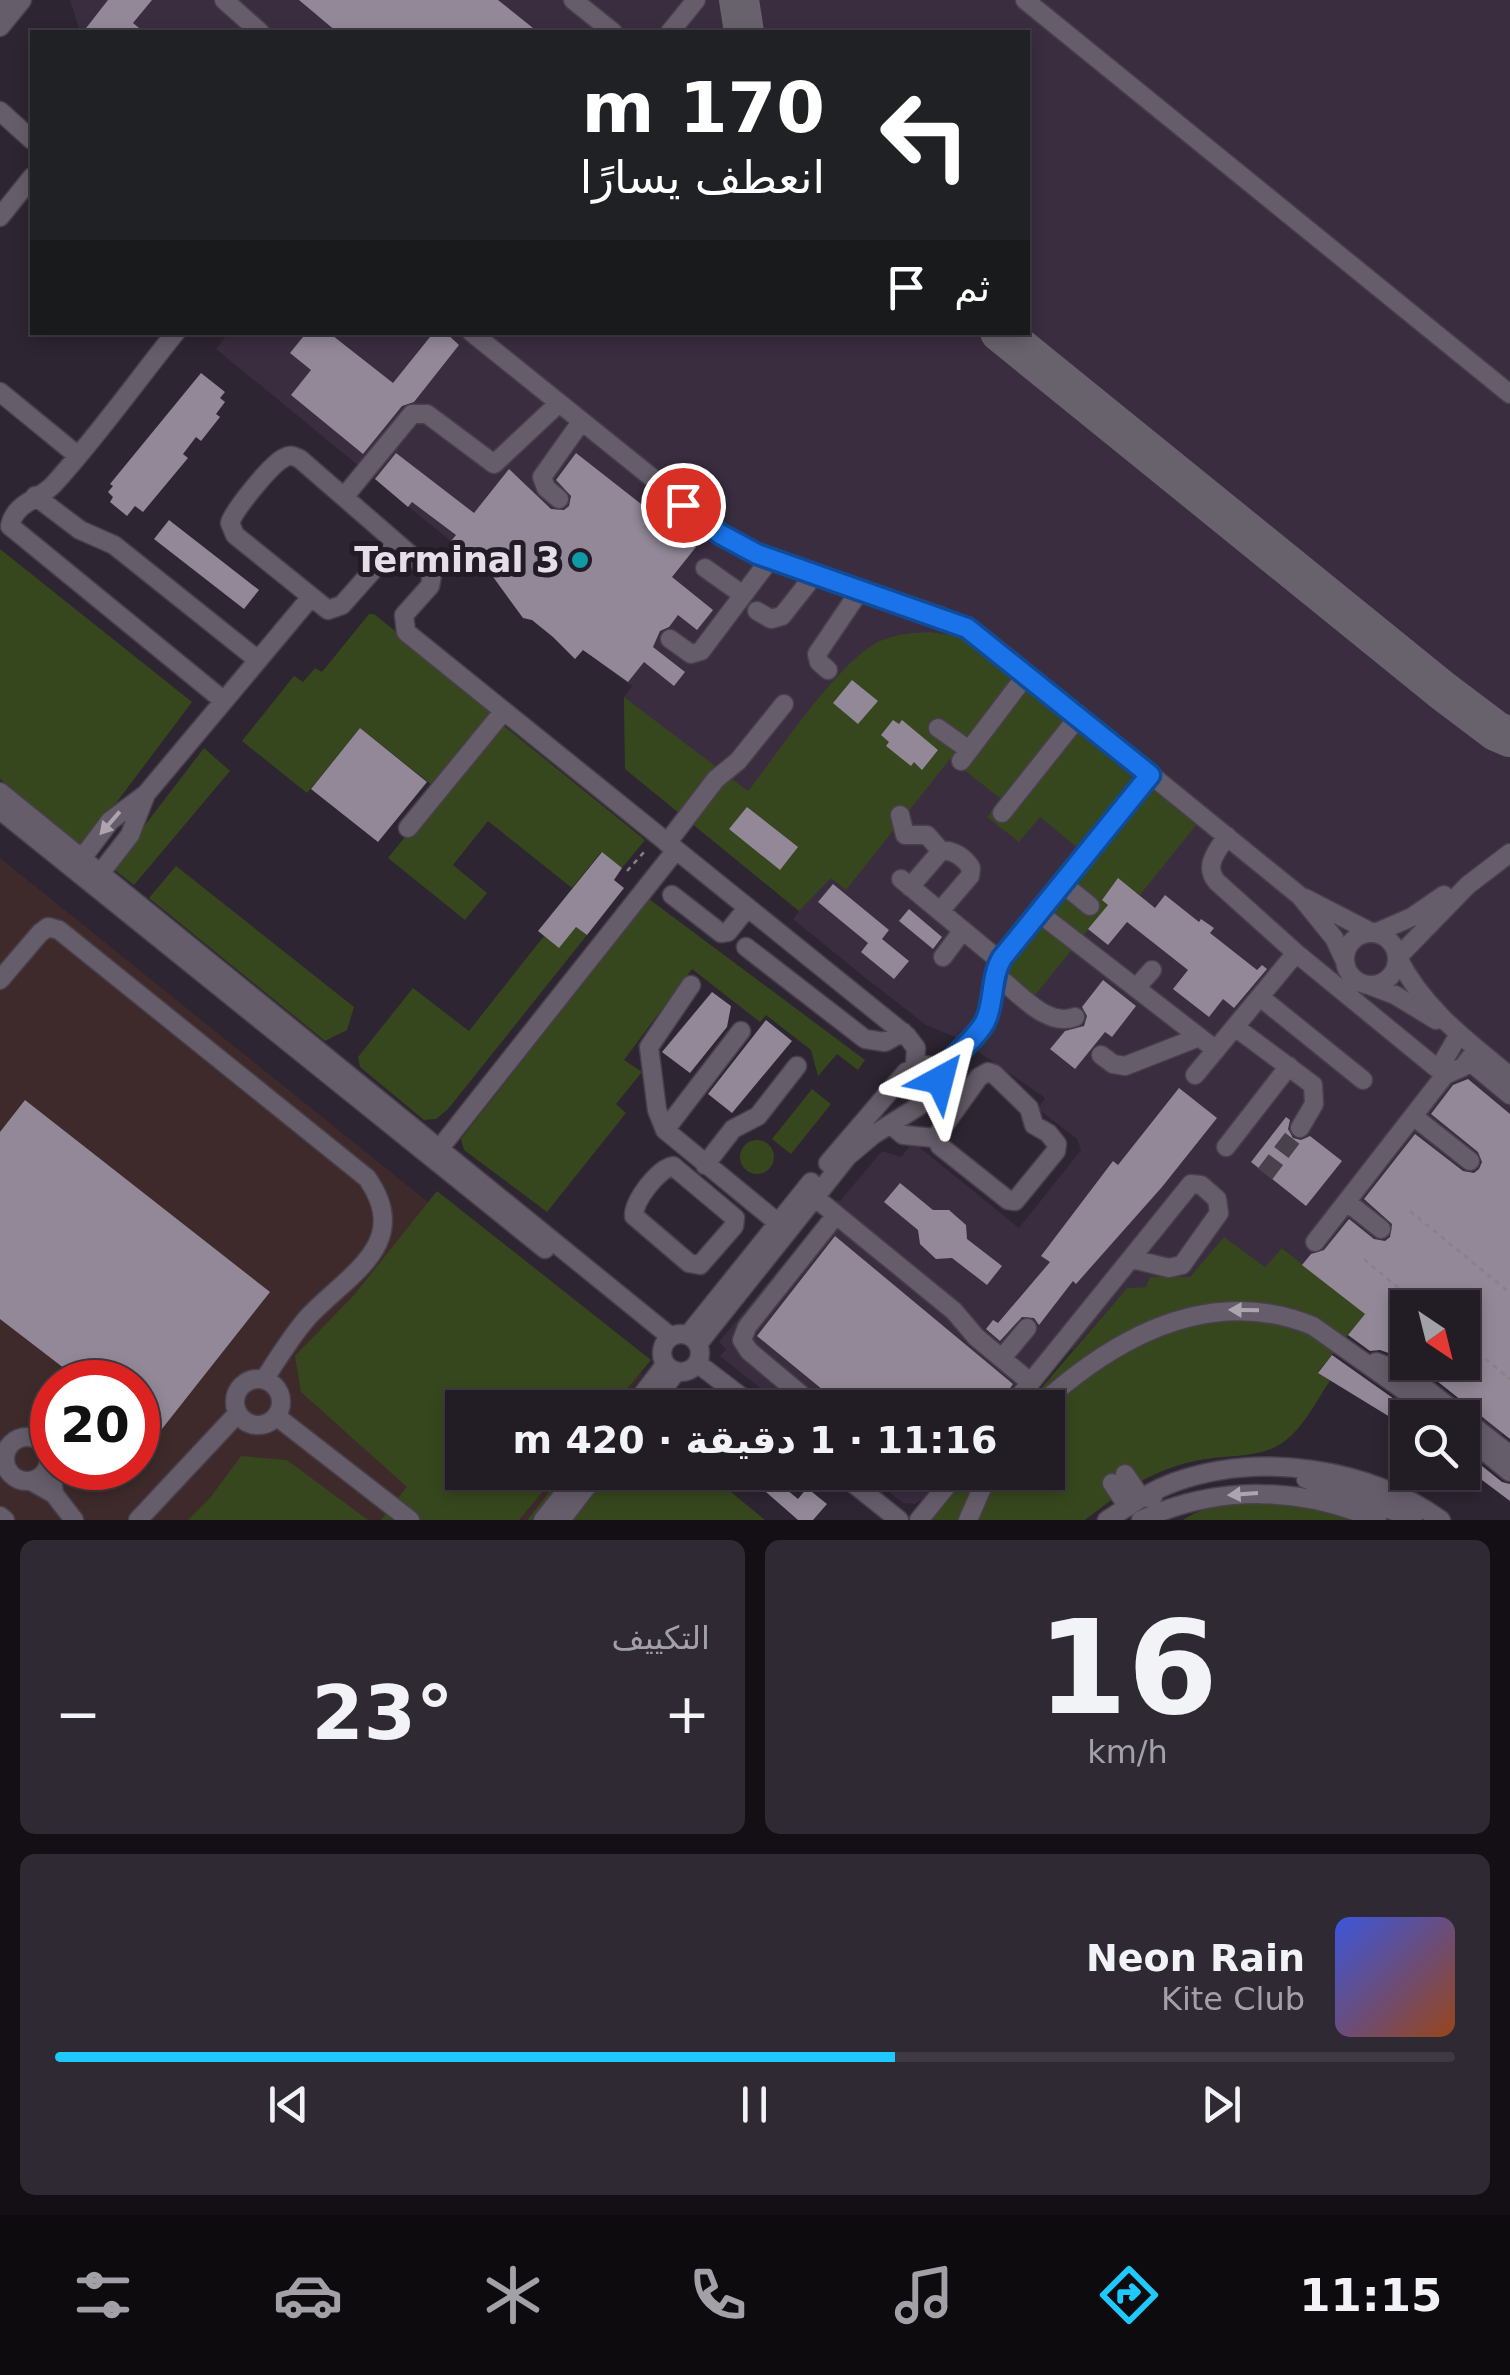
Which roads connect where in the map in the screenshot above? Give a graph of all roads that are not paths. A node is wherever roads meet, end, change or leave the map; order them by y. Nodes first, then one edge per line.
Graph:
1 (22, 0) edge
2 (224, 0) edge
3 (573, 0) edge
4 (696, 0) edge
5 (1025, 0) edge
6 (0, 27) edge
7 (258, 30) edge
8 (610, 30) edge
9 (672, 30) edge
10 (0, 111) edge
11 (30, 138) edge
12 (30, 179) edge
13 (0, 218) edge
14 (174, 335) edge
15 (475, 335) edge
16 (0, 392) edge
17 (1510, 394) edge
18 (558, 404) junction
19 (581, 422) junction
20 (77, 454) junction
21 (35, 496) junction
22 (344, 497) junction
23 (560, 499) dead end
24 (397, 544) junction
25 (772, 558) junction
26 (704, 568) dead end
27 (816, 574) junction
28 (861, 589) junction
29 (743, 596) junction
30 (311, 597) junction
31 (758, 611) dead end
32 (670, 639) dead end
33 (258, 660) junction
34 (828, 670) dead end
35 (1027, 674) junction
36 (224, 701) junction
37 (784, 704) dead end
38 (503, 712) junction
39 (1079, 716) junction
40 (938, 728) dead end
41 (1150, 775) junction
42 (0, 792) edge
43 (146, 794) junction
44 (0, 810) edge
45 (1002, 813) dead end
46 (900, 815) dead end
47 (408, 828) dead end
48 (1226, 836) junction
49 (667, 843) junction
50 (941, 850) junction
51 (1510, 853) edge
52 (78, 864) junction
53 (96, 879) junction
54 (1063, 884) junction
55 (1468, 885) junction
56 (672, 896) dead end
57 (1300, 896) junction
58 (1090, 906) dead end
59 (747, 908) junction
60 (940, 912) junction
61 (1039, 913) junction
62 (963, 930) junction
63 (1373, 932) junction
64 (746, 947) dead end
65 (1296, 953) junction
66 (942, 956) dead end
67 (1398, 957) junction
68 (1345, 960) junction
69 (997, 968) junction
70 (1152, 970) dead end
71 (0, 980) edge
72 (691, 984) dead end
73 (1368, 985) junction
74 (1136, 988) junction
75 (1260, 997) junction
76 (1075, 1016) dead end
77 (1235, 1027) junction
78 (1453, 1029) junction
79 (741, 1030) dead end
80 (902, 1032) junction
81 (1199, 1037) junction
82 (1216, 1050) junction
83 (1101, 1055) dead end
84 (1473, 1055) junction
85 (797, 1066) dead end
86 (1289, 1066) junction
87 (915, 1067) junction
88 (944, 1068) junction
89 (1195, 1075) dead end
90 (1444, 1075) junction
91 (1510, 1076) edge
92 (1364, 1080) dead end
93 (1510, 1095) edge
94 (1413, 1116) junction
95 (897, 1121) junction
96 (1300, 1128) tunnel mouth
97 (665, 1130) junction
98 (935, 1138) junction
99 (1226, 1147) dead end
100 (435, 1153) junction
101 (1470, 1161) dead end
102 (705, 1165) junction
103 (809, 1193) junction
104 (1347, 1202) junction
105 (836, 1214) junction
106 (736, 1223) junction
107 (780, 1229) junction
108 (1380, 1230) dead end
109 (1315, 1242) dead end
110 (1132, 1259) junction
111 (1027, 1328) dead end
112 (684, 1345) junction
113 (1002, 1358) junction
114 (1367, 1361) junction
115 (671, 1368) junction
116 (264, 1380) junction
117 (1030, 1382) junction
118 (650, 1390) edge
119 (658, 1390) edge
120 (735, 1390) edge
121 (795, 1390) edge
122 (1024, 1390) edge
123 (1059, 1390) edge
124 (1419, 1400) edge
125 (238, 1413) junction
126 (276, 1416) junction
127 (9, 1440) edge
128 (1480, 1448) edge
129 (1510, 1454) edge
130 (3, 1457) edge
131 (1510, 1472) edge
132 (1119, 1479) dead end
133 (30, 1481) edge
134 (1344, 1484) junction
135 (47, 1490) edge
136 (54, 1490) edge
137 (567, 1490) edge
138 (584, 1490) edge
139 (861, 1490) edge
140 (943, 1490) edge
141 (981, 1490) edge
142 (54, 1494) junction
143 (1152, 1506) edge
144 (74, 1520) edge
145 (138, 1520) edge
146 (410, 1520) edge
147 (543, 1520) edge
148 (560, 1520) edge
149 (899, 1520) edge
150 (919, 1520) edge
151 (968, 1520) edge
152 (1107, 1520) edge
153 (1377, 1520) edge
154 (1413, 1520) edge
155 (1442, 1520) edge

1 - 6 street
2 - 7 street
3 - 8 street
4 - 9 street
5 - 17 street
10 - 11 street
12 - 13 street
14 - 20 street
15 - 18 street
16 - 20 street
18 - 19 street
18 - 22 street
19 - 23 street
19 - 25 street
20 - 21 street
21 - 33 street
21 - 36 street
22 - 24 street
22 - 30 street
24 - 30 street
24 - 38 street
25 - 27 street
25 - 29 street
26 - 29 street
27 - 28 street
27 - 31 street
28 - 34 street
28 - 35 street
29 - 32 street
30 - 33 street
33 - 36 street
35 - 39 street
35 - 40 street
36 - 43 street
37 - 49 street
38 - 47 street
38 - 49 street
39 - 41 street
39 - 45 street
41 - 48 street
41 - 54 street
42 - 52 street
43 -> 52 street
43 - 53 street
44 - 52 street
46 - 50 street
48 - 57 street
48 - 65 street
49 - 59 street
49 - 100 street
50 - 60 street
50 - 60 street
51 - 55 street
52 - 53 street
53 - 100 street
54 - 58 street
54 - 61 street
55 - 63 street
55 - 67 street
56 - 59 street
57 - 63 street
57 - 68 street
59 - 80 street
60 - 62 street
61 - 69 street
61 - 74 street
62 - 66 street
62 - 69 street
63 - 67 street
63 - 68 street
64 - 80 street
65 - 75 street
65 - 90 street
67 - 73 street
67 - 78 street
68 - 73 street
69 - 76 street
69 - 88 street
70 - 74 street
71 - 116 street
72 - 97 street
73 - 78 street
74 - 81 street
75 - 77 street
75 - 92 street
77 - 82 street
77 - 86 street
78 - 84 street
78 - 90 street
79 - 97 street
80 - 87 street
81 - 82 street
81 - 83 street
82 - 89 street
84 - 90 street
84 - 91 street
84 - 93 street
85 - 102 street
86 - 96 street
86 - 99 street
87 - 88 street
87 - 103 street
88 - 95 street
90 - 94 street
94 - 101 street
94 - 104 street
95 - 98 street
95 - 103 street
97 - 102 street
98 - 98 street
100 - 112 street
102 - 107 street
103 - 105 street
103 - 107 street
104 - 108 street
104 - 109 street
105 - 113 street
105 - 121 street
106 - 106 street
106 - 107 street
107 - 112 street
110 - 110 street
110 - 117 street
111 - 113 street
112 - 115 street
112 - 115 street
112 - 120 street
113 - 117 street
114 -> 123 street
114 - 124 street
114 - 129 street
115 - 118 street
115 - 119 street
116 - 125 street
116 - 126 street
117 - 122 street
125 - 126 street
125 - 145 street
126 - 146 street
127 - 130 street
128 - 131 street
130 - 133 street
132 - 143 street
134 - 143 street
134 - 154 street
134 - 155 street
135 - 142 street
136 - 142 street
137 - 147 street
138 - 148 street
139 - 149 street
140 - 150 street
141 - 151 street
142 - 144 street
143 - 152 street
153 -> 143 street

